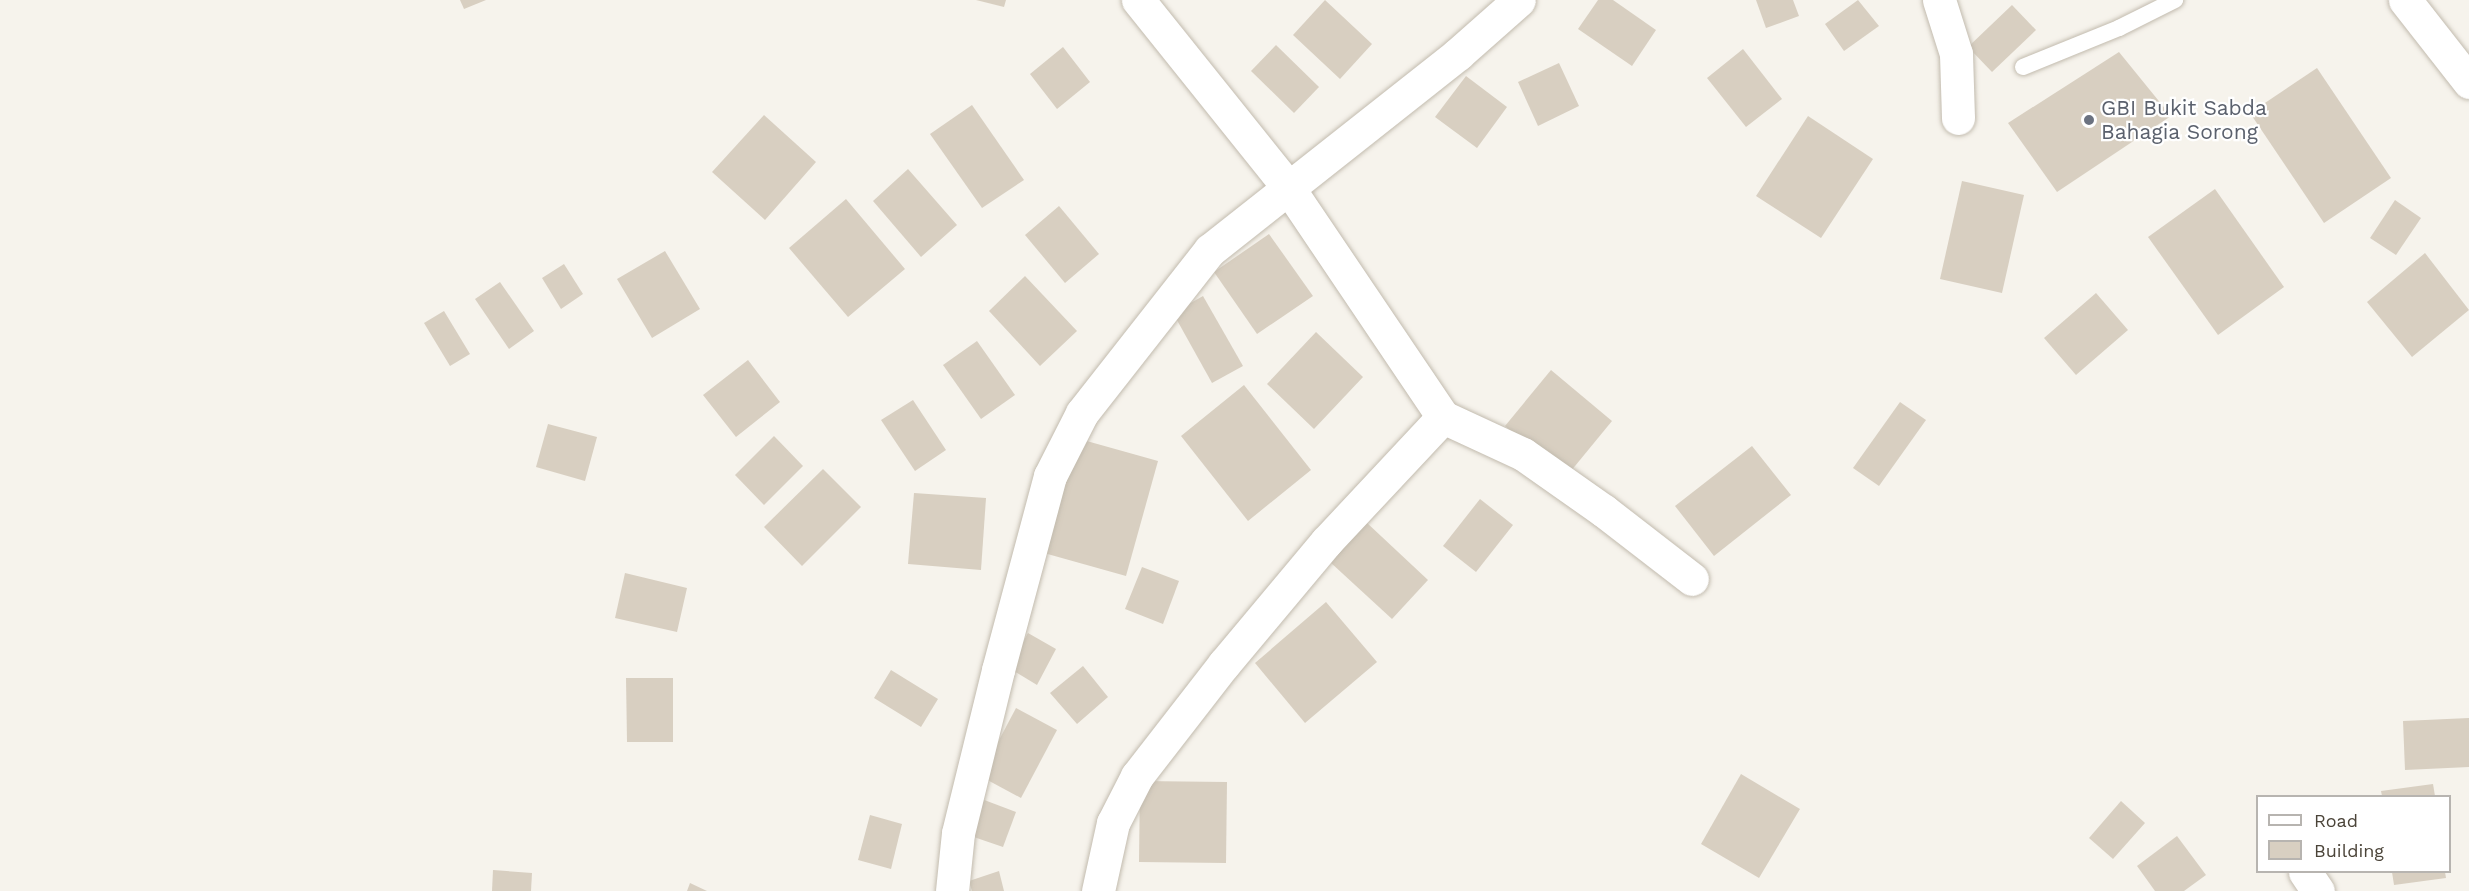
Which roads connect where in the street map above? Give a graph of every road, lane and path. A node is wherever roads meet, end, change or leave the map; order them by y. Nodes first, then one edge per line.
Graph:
1 (1138, 0) edge
2 (1519, 0) edge
3 (1938, 0) edge
4 (2175, 0) edge
5 (2405, 0) edge
6 (2023, 68) dead end
7 (2469, 82) edge
8 (1958, 117) dead end
9 (1288, 187) junction
10 (1443, 417) junction
11 (1692, 579) dead end
12 (2306, 873) edge
13 (952, 891) edge
14 (1098, 891) edge
15 (2318, 891) edge

1 - 9 street
2 - 9 street
3 - 8 street
4 - 6 lane
5 - 7 street
9 - 10 street
9 - 13 street
10 - 11 street
10 - 14 street
12 - 15 street

